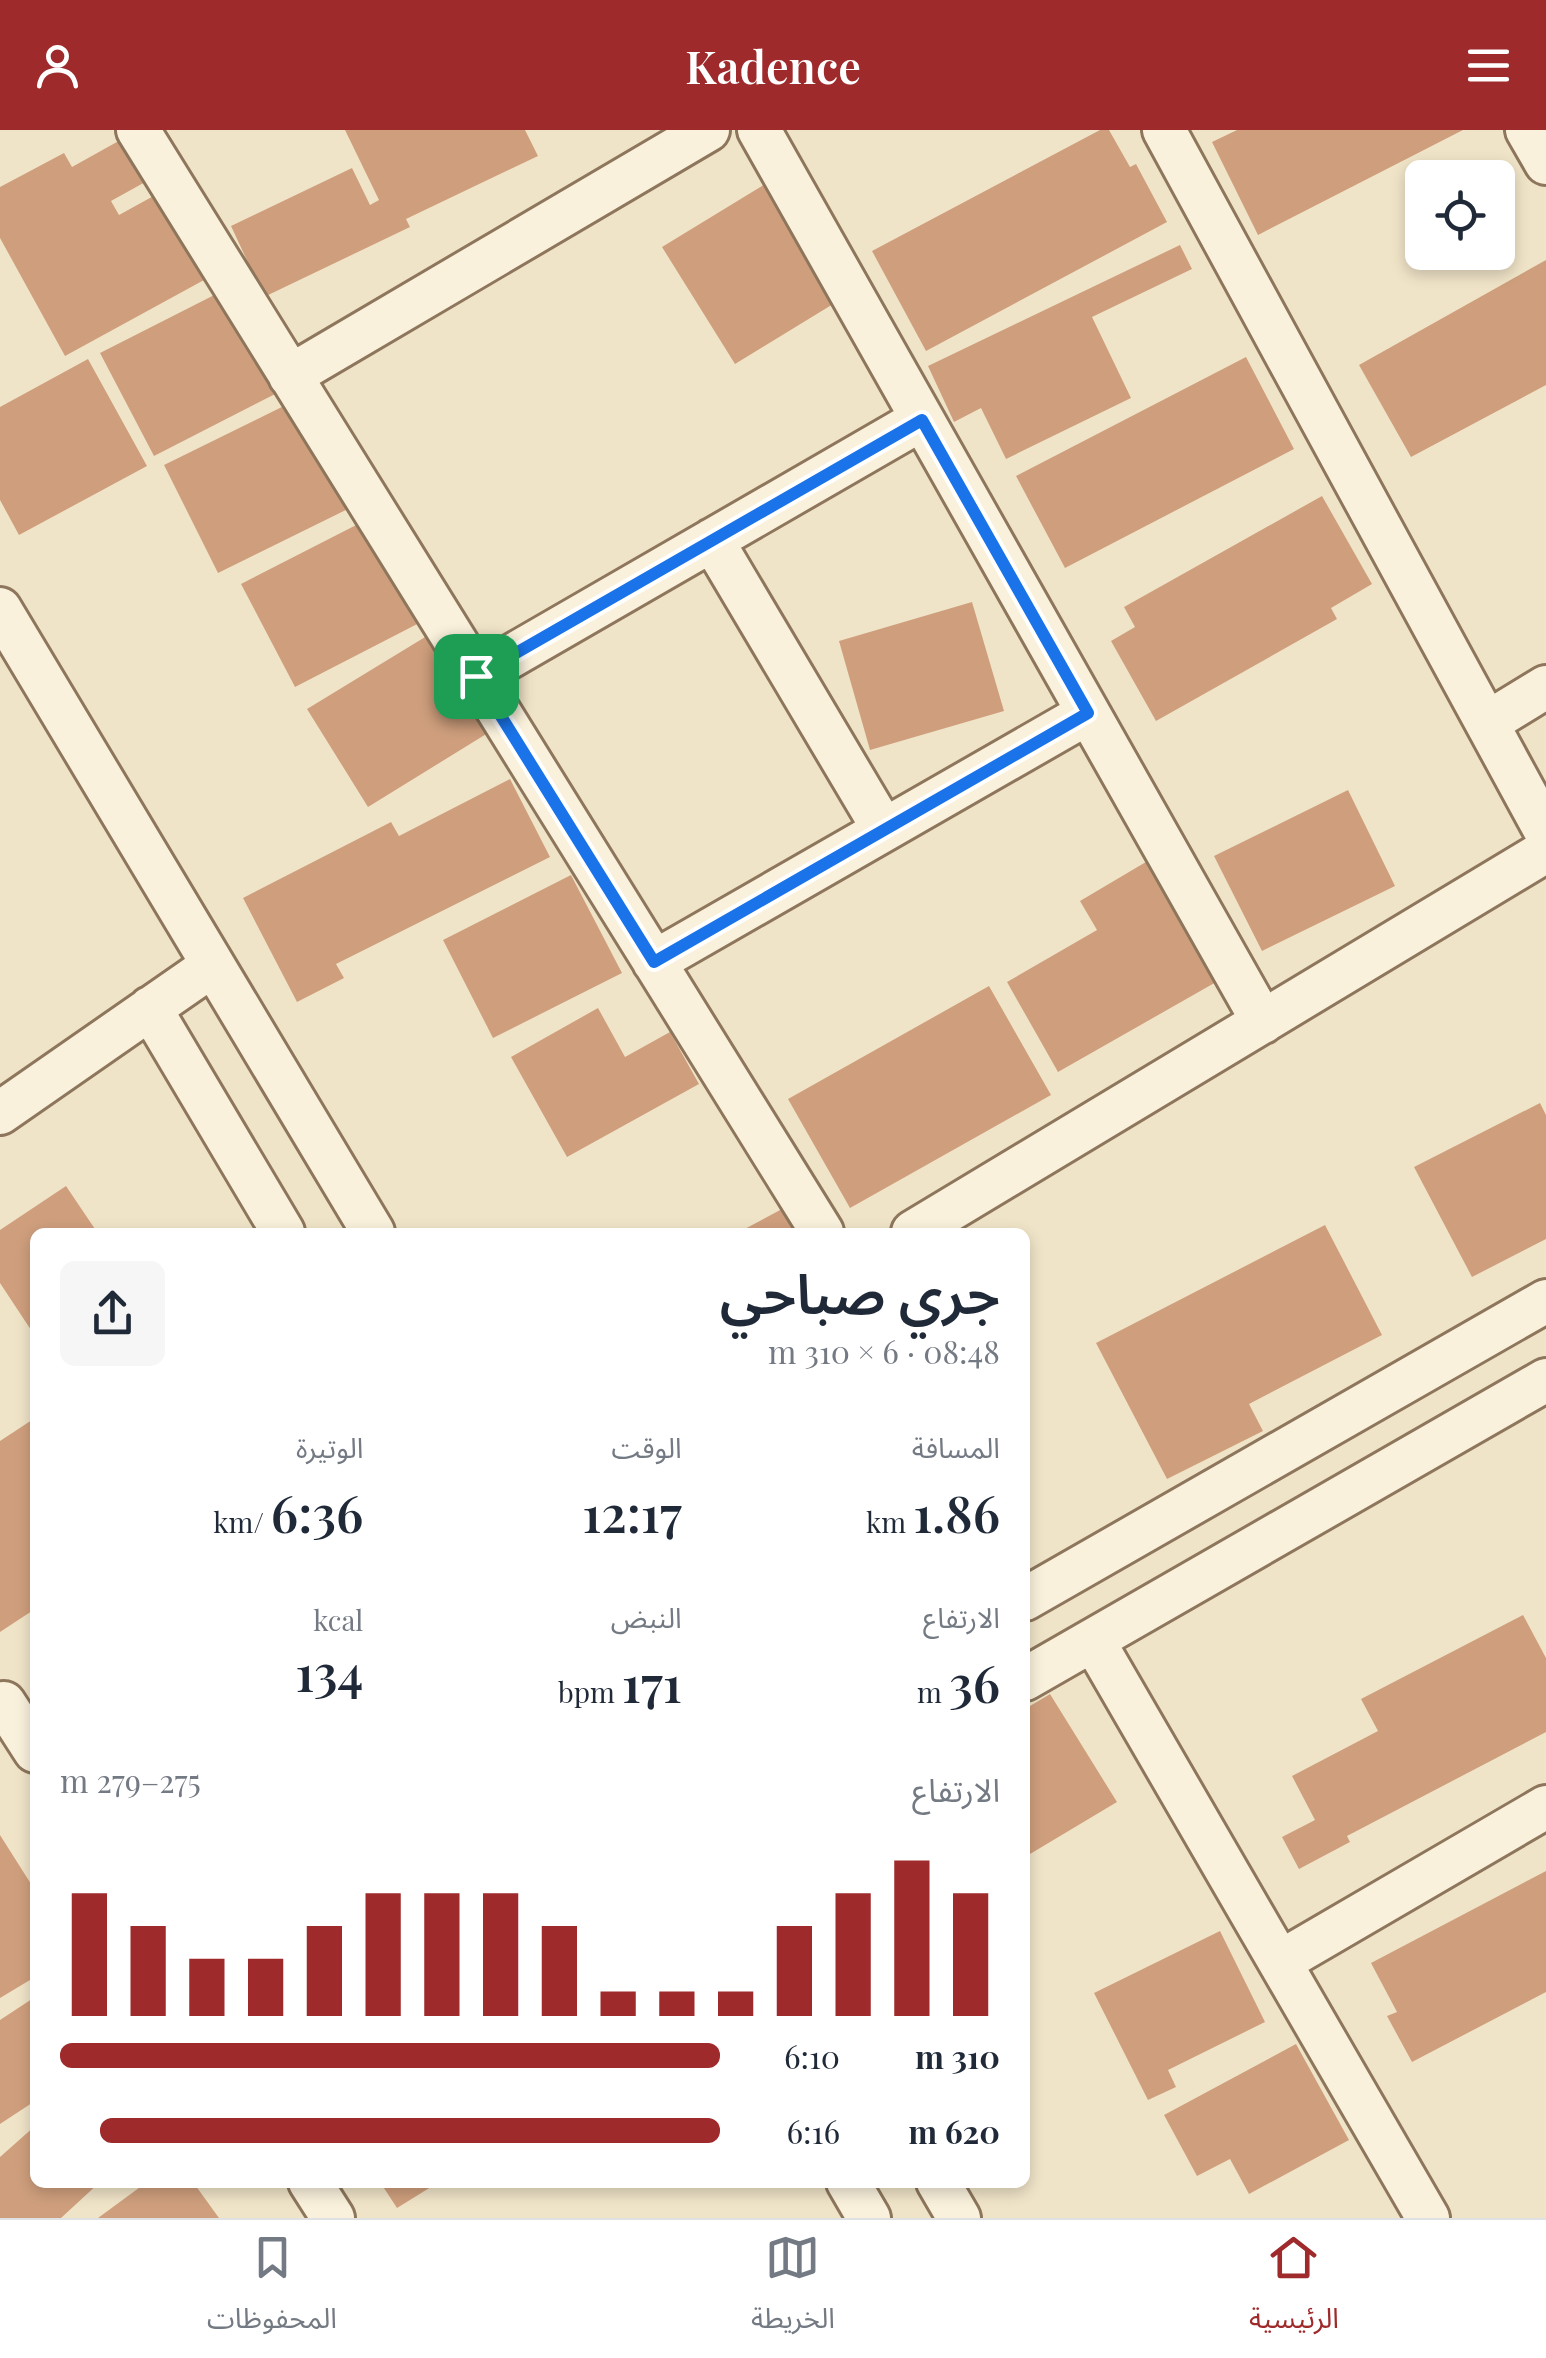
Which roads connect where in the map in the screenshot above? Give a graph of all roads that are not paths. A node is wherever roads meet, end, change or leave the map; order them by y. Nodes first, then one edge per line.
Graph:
1 (138, 130) edge
2 (708, 130) edge
3 (759, 130) edge
4 (1164, 130) edge
5 (1527, 130) edge
6 (1546, 163) edge
7 (290, 376) junction
8 (922, 420) junction
9 (712, 540) junction
10 (0, 610) edge
11 (476, 676) junction
12 (1546, 688) edge
13 (1088, 713) junction
14 (1486, 722) junction
15 (884, 830) junction
16 (1546, 832) edge
17 (1546, 851) edge
18 (654, 962) junction
19 (213, 965) junction
20 (150, 1008) junction
21 (1262, 1022) junction
22 (0, 1113) edge
23 (281, 1228) edge
24 (370, 1228) edge
25 (820, 1228) edge
26 (920, 1228) edge
27 (1546, 1301) edge
28 (1546, 1380) edge
29 (1031, 1583) edge
30 (1094, 1640) junction
31 (1030, 1677) edge
32 (13, 1697) edge
33 (30, 1740) edge
34 (1546, 1807) edge
35 (1280, 1962) junction
36 (314, 2188) edge
37 (852, 2188) edge
38 (942, 2188) edge
39 (333, 2218) edge
40 (869, 2218) edge
41 (959, 2218) edge
42 (1428, 2218) edge

1 - 7 street
2 - 7 street
3 - 8 street
4 - 14 street
5 - 6 street
7 - 11 street
8 - 9 street
8 - 13 street
9 - 11 street
9 - 15 street
10 - 19 street
11 - 18 street
12 - 14 street
13 - 15 street
13 - 21 street
14 - 16 street
15 - 18 street
17 - 21 street
18 - 25 street
19 - 20 street
19 - 24 street
20 - 22 street
20 - 23 street
21 - 26 street
27 - 29 street
28 - 30 street
30 - 31 street
30 - 35 street
32 - 33 street
34 - 35 street
35 - 42 street
36 - 39 street
37 - 40 street
38 - 41 street

